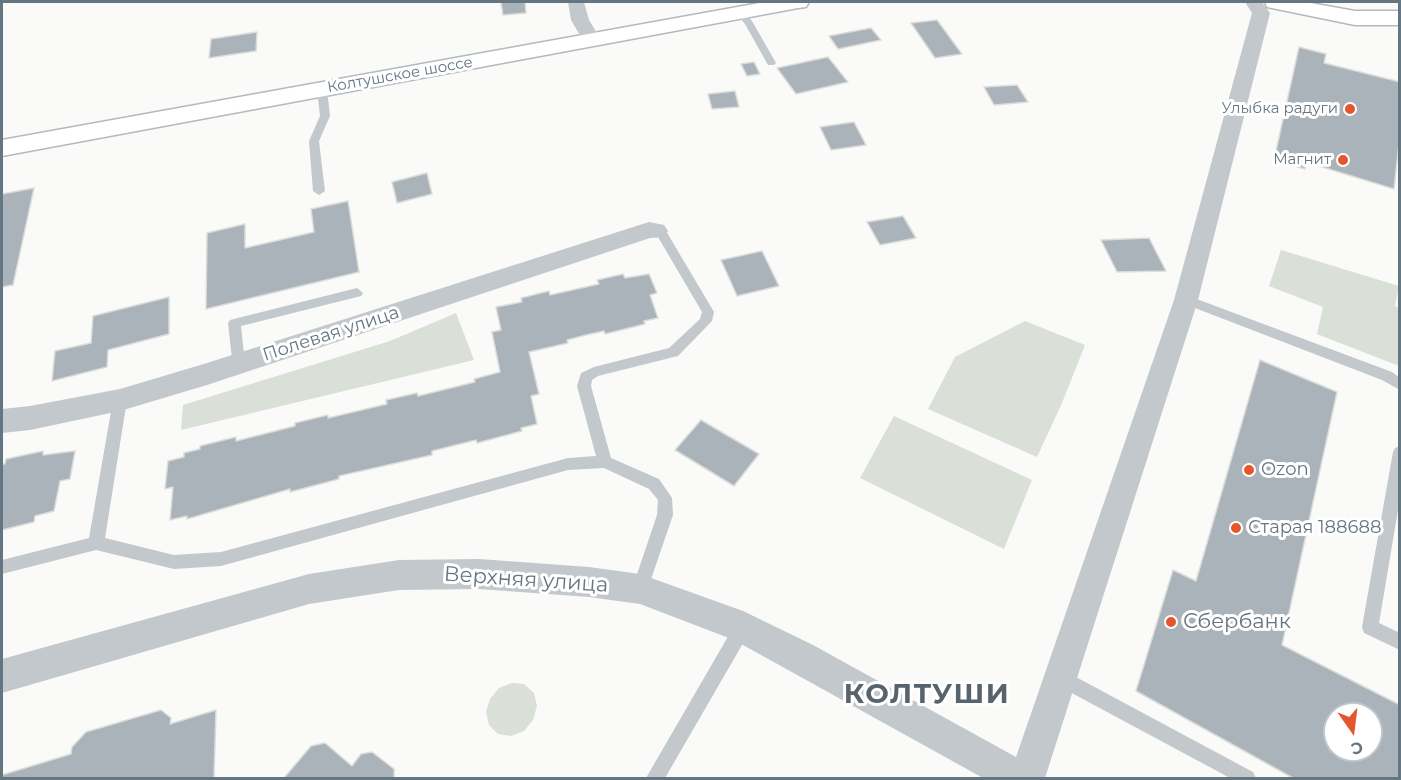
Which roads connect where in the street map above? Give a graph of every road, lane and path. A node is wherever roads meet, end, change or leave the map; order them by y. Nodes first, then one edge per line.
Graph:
1 (576, 2) edge
2 (798, 2) edge
3 (1254, 2) edge
4 (1275, 2) edge
5 (739, 12) junction
6 (1400, 18) edge
7 (592, 40) junction
8 (771, 63) dead end
9 (322, 89) junction
10 (2, 148) edge
11 (320, 191) dead end
12 (656, 231) joint
13 (357, 293) dead end
14 (1186, 300) junction
15 (238, 364) junction
16 (1400, 385) edge
17 (120, 400) junction
18 (2, 421) edge
19 (1400, 452) edge
20 (605, 462) junction
21 (96, 543) junction
22 (2, 567) edge
23 (640, 589) junction
24 (742, 627) junction
25 (1400, 642) edge
26 (2, 676) edge
27 (1061, 678) junction
28 (655, 778) edge
29 (1018, 778) edge
30 (1027, 778) edge
31 (1247, 778) edge

1 - 7 street
2 - 5 main road, Колтушское шоссе
3 - 14 street
4 - 6 main road
5 - 7 main road, Колтушское шоссе
5 - 8 lane
7 - 9 main road, Колтушское шоссе
9 - 10 main road, Колтушское шоссе
9 - 11 lane
12 - 15 street, Полевая улица
12 - 20 lane
13 - 15 lane
14 - 16 lane
14 - 27 street
15 - 17 street, Полевая улица
17 - 18 street, Полевая улица
17 - 21 lane
19 - 25 lane
20 - 21 lane
20 - 23 lane
21 - 22 lane
23 - 24 street, Верхняя улица
23 - 26 street, Верхняя улица
24 - 28 lane
24 - 29 street, Верхняя улица
27 - 30 street
27 - 31 lane

